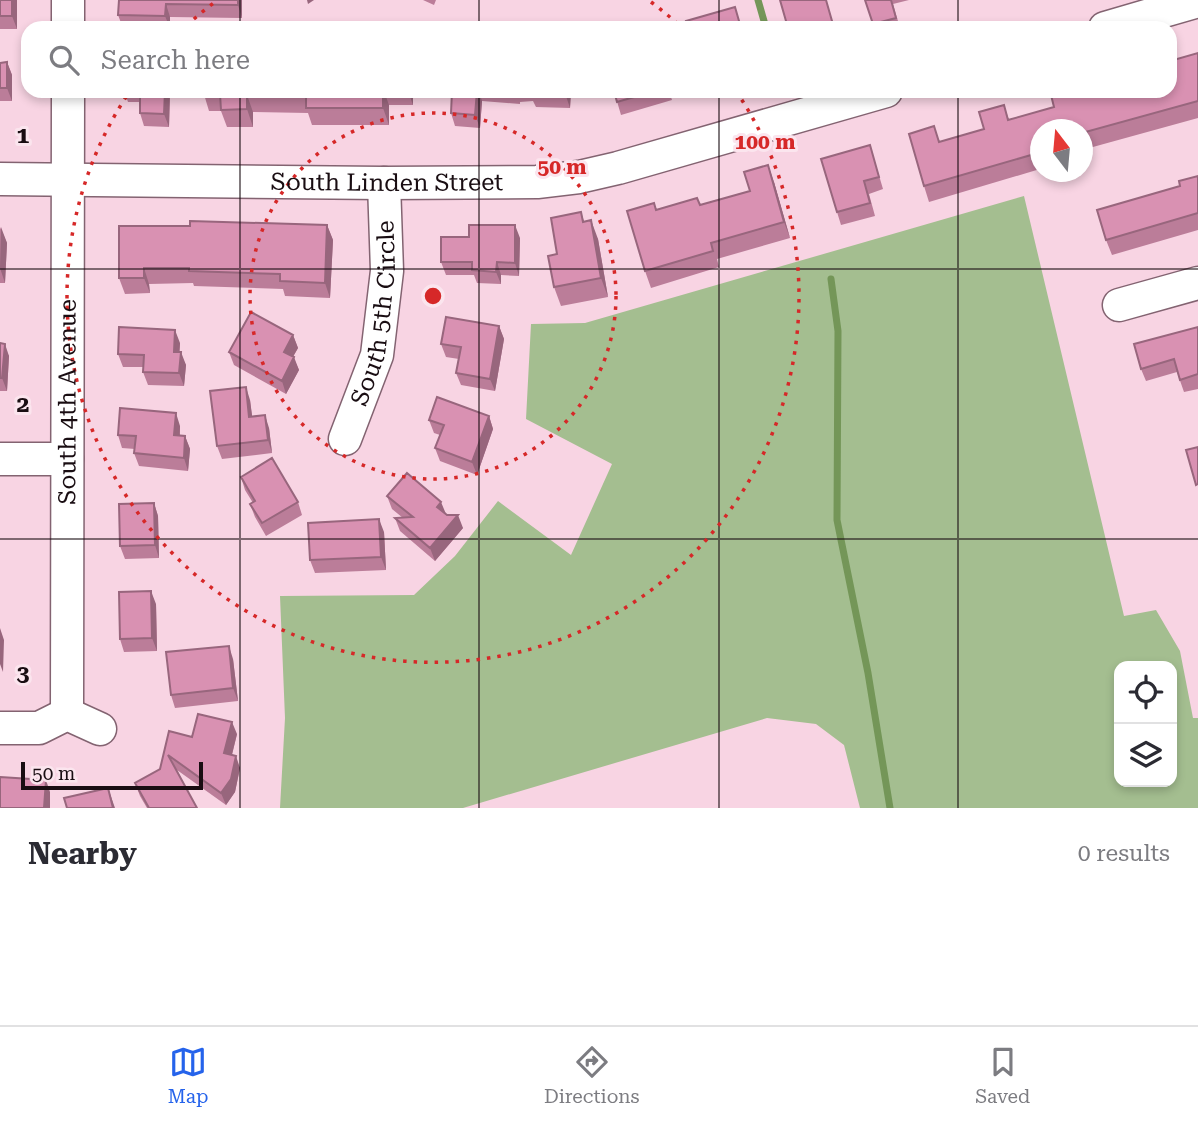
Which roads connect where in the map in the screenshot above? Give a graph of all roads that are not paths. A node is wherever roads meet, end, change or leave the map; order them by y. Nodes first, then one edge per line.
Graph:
1 (68, 0) edge
2 (1185, 3) edge
3 (68, 21) edge
4 (1127, 21) edge
5 (68, 98) edge
6 (862, 98) edge
7 (0, 179) edge
8 (68, 180) junction
9 (384, 183) junction
10 (1198, 283) edge
11 (1119, 305) dead end
12 (345, 439) dead end
13 (0, 459) edge
14 (67, 459) junction
15 (67, 714) junction
16 (0, 727) edge
17 (100, 729) dead end

1 - 3 street
2 - 4 street
5 - 8 street, South 4th Avenue
6 - 9 street, South Linden Street
7 - 8 street, South Linden Street
8 - 9 street, South Linden Street
8 - 14 street, South 4th Avenue
9 - 12 street, South 5th Circle
10 - 11 street
13 - 14 street
14 - 15 street, South 4th Avenue
15 - 16 street
15 - 17 street

